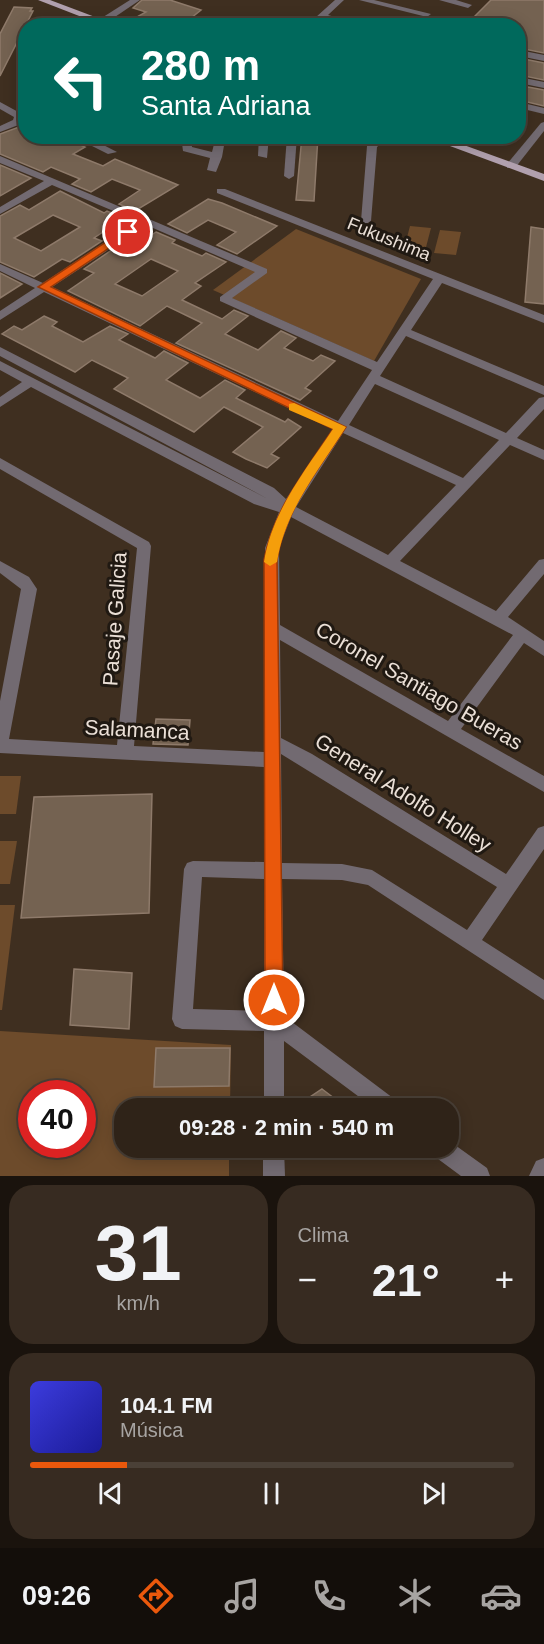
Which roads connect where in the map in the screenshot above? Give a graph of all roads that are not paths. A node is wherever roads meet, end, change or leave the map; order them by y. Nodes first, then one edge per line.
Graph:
1 (42, 0) edge
2 (136, 0) edge
3 (340, 0) edge
4 (363, 0) edge
5 (443, 0) edge
6 (468, 5) dead end
7 (428, 14) dead end
8 (321, 16) joint
9 (94, 18) edge
10 (108, 18) edge
11 (329, 18) edge
12 (526, 54) edge
13 (544, 58) edge
14 (526, 81) edge
15 (544, 85) edge
16 (0, 105) edge
17 (526, 107) edge
18 (544, 111) edge
19 (18, 114) edge
20 (18, 116) edge
21 (0, 118) edge
22 (18, 122) edge
23 (544, 125) edge
24 (0, 129) edge
25 (94, 144) edge
26 (186, 144) edge
27 (219, 144) edge
28 (264, 144) edge
29 (291, 144) edge
30 (375, 144) edge
31 (450, 144) edge
32 (112, 152) dead end
33 (263, 156) dead end
34 (217, 157) junction
35 (0, 159) edge
36 (512, 166) junction
37 (212, 171) dead end
38 (289, 176) dead end
39 (544, 178) edge
40 (52, 181) junction
41 (220, 191) dead end
42 (0, 211) edge
43 (366, 220) dead end
44 (145, 221) junction
45 (0, 267) edge
46 (439, 278) junction
47 (43, 287) junction
48 (0, 316) edge
49 (544, 319) edge
50 (404, 331) junction
51 (0, 351) edge
52 (0, 365) edge
53 (376, 373) junction
54 (31, 381) junction
55 (544, 391) edge
56 (544, 401) edge
57 (0, 403) edge
58 (340, 427) junction
59 (508, 439) junction
60 (544, 455) edge
61 (0, 462) edge
62 (465, 484) junction
63 (287, 509) junction
64 (390, 563) junction
65 (544, 564) edge
66 (0, 566) edge
67 (498, 619) junction
68 (271, 627) junction
69 (523, 633) junction
70 (544, 638) edge
71 (544, 650) edge
72 (450, 731) junction
73 (272, 741) junction
74 (0, 745) edge
75 (125, 752) junction
76 (272, 760) junction
77 (544, 785) edge
78 (544, 834) edge
79 (273, 872) junction
80 (509, 885) junction
81 (470, 942) junction
82 (544, 992) edge
83 (274, 1021) junction
84 (274, 1098) edge
85 (377, 1098) edge
86 (274, 1158) edge
87 (455, 1158) edge
88 (544, 1169) edge
89 (274, 1176) edge
90 (479, 1176) edge
91 (540, 1176) edge

1 - 9 main road
2 - 10 street
3 - 8 street
4 - 7 street
5 - 6 street
8 - 11 street
12 - 13 street
14 - 15 street
16 - 19 street
17 - 18 street
20 - 21 street
22 - 24 street
23 - 36 street
25 - 32 street
26 - 34 street
27 - 34 street
28 - 33 street
29 - 38 street
30 - 43 street
31 - 36 main road
34 - 37 street
35 - 40 street
36 - 39 main road
40 - 42 street
40 - 44 street
41 - 46 street, Fukushima
44 - 47 street
44 - 53 street
45 - 47 street
46 - 49 street, Fukushima
46 - 50 street
47 - 48 street
47 - 58 street
50 - 53 street
50 - 55 street
51 - 63 street
52 - 54 street
53 - 58 street
53 - 59 street
54 - 57 street
54 - 63 street
56 - 59 street
58 - 62 street
58 - 63 street
59 - 60 street
59 - 62 street
61 - 75 street, Pasaje Galicia
62 - 64 street
63 - 64 street
63 - 68 street
64 - 67 street
65 - 67 street
66 - 74 street
67 - 69 street
68 - 72 street, Coronel Santiago Bueras
68 - 73 street
69 - 70 street
69 - 71 street
69 - 72 street
72 - 77 street, Coronel Santiago Bueras
73 - 76 street
73 - 80 street, General Adolfo Holley
74 - 75 street, Salamanca
75 - 76 street, Salamanca
76 - 79 street
78 - 80 street
79 - 81 street
79 - 83 street
79 - 83 street
80 - 81 street
81 - 82 street
83 - 84 street
83 - 85 street
86 - 89 street
87 - 90 street
88 - 91 street

